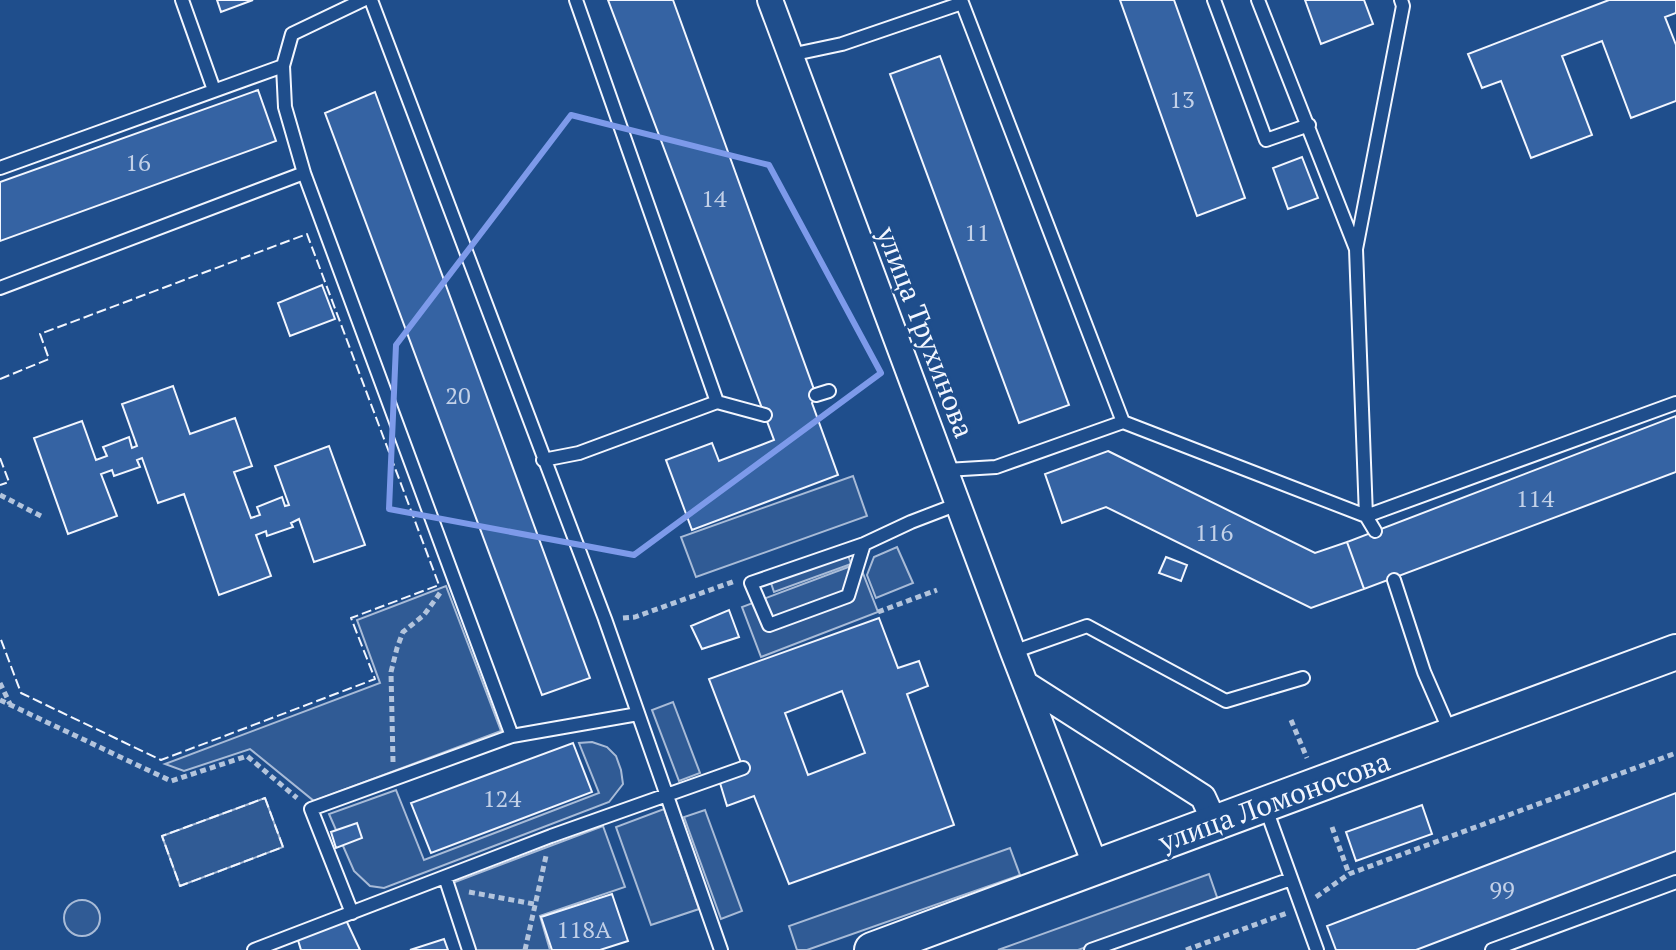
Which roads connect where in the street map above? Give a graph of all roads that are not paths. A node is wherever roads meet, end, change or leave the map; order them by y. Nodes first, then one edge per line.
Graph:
1 (182, 0) edge
2 (363, 0) edge
3 (371, 0) edge
4 (576, 0) edge
5 (770, 0) edge
6 (1214, 0) edge
7 (1258, 0) edge
8 (1401, 0) edge
9 (962, 1) edge
10 (790, 55) junction
11 (283, 66) junction
12 (214, 90) junction
13 (1309, 125) junction
14 (0, 168) edge
15 (304, 173) junction
16 (1356, 249) junction
17 (0, 288) edge
18 (717, 402) junction
19 (1676, 403) edge
20 (765, 415) dead end
21 (1123, 422) junction
22 (543, 460) junction
23 (946, 470) junction
24 (958, 504) junction
25 (1366, 516) junction
26 (1375, 531) dead end
27 (864, 544) junction
28 (1394, 580) dead end
29 (1013, 652) junction
30 (1676, 652) edge
31 (1303, 678) dead end
32 (1026, 684) junction
33 (638, 714) junction
34 (1452, 735) junction
35 (512, 736) junction
36 (743, 768) dead end
37 (666, 793) junction
38 (1265, 804) junction
39 (1214, 821) junction
40 (1096, 867) junction
41 (445, 877) junction
42 (1291, 879) junction
43 (1676, 882) edge
44 (352, 913) junction
45 (254, 950) edge
46 (469, 950) edge
47 (721, 950) edge
48 (872, 950) edge
49 (1091, 950) edge
50 (1317, 950) edge
51 (1492, 950) edge

1 - 12 lane
2 - 11 lane
3 - 22 lane
4 - 18 lane
5 - 10 street, улица Трухинова
6 - 13 lane
7 - 13 lane
8 - 16 lane
9 - 10 lane
9 - 21 lane
10 - 23 street, улица Трухинова
11 - 12 lane
11 - 15 lane
12 - 14 lane
13 - 16 lane
15 - 17 lane
15 - 35 lane
16 - 25 lane
18 - 20 lane
18 - 22 lane
19 - 25 lane
21 - 23 lane
21 - 25 lane
22 - 33 lane
23 - 24 street, улица Трухинова
24 - 27 lane
24 - 29 street, улица Трухинова
25 - 26 lane
27 - 27 lane
28 - 34 lane
29 - 31 lane
29 - 32 street, улица Трухинова
30 - 34 street, улица Ломоносова
32 - 39 street
32 - 40 street, улица Трухинова
33 - 35 lane
33 - 37 lane
34 - 38 street, улица Ломоносова
35 - 44 lane
36 - 37 lane
37 - 41 lane
37 - 47 lane
38 - 39 street, улица Ломоносова
38 - 42 lane
39 - 40 street, улица Ломоносова
40 - 48 street, улица Ломоносова
41 - 44 lane
41 - 46 lane
42 - 49 lane
42 - 50 lane
43 - 51 lane
44 - 45 lane

